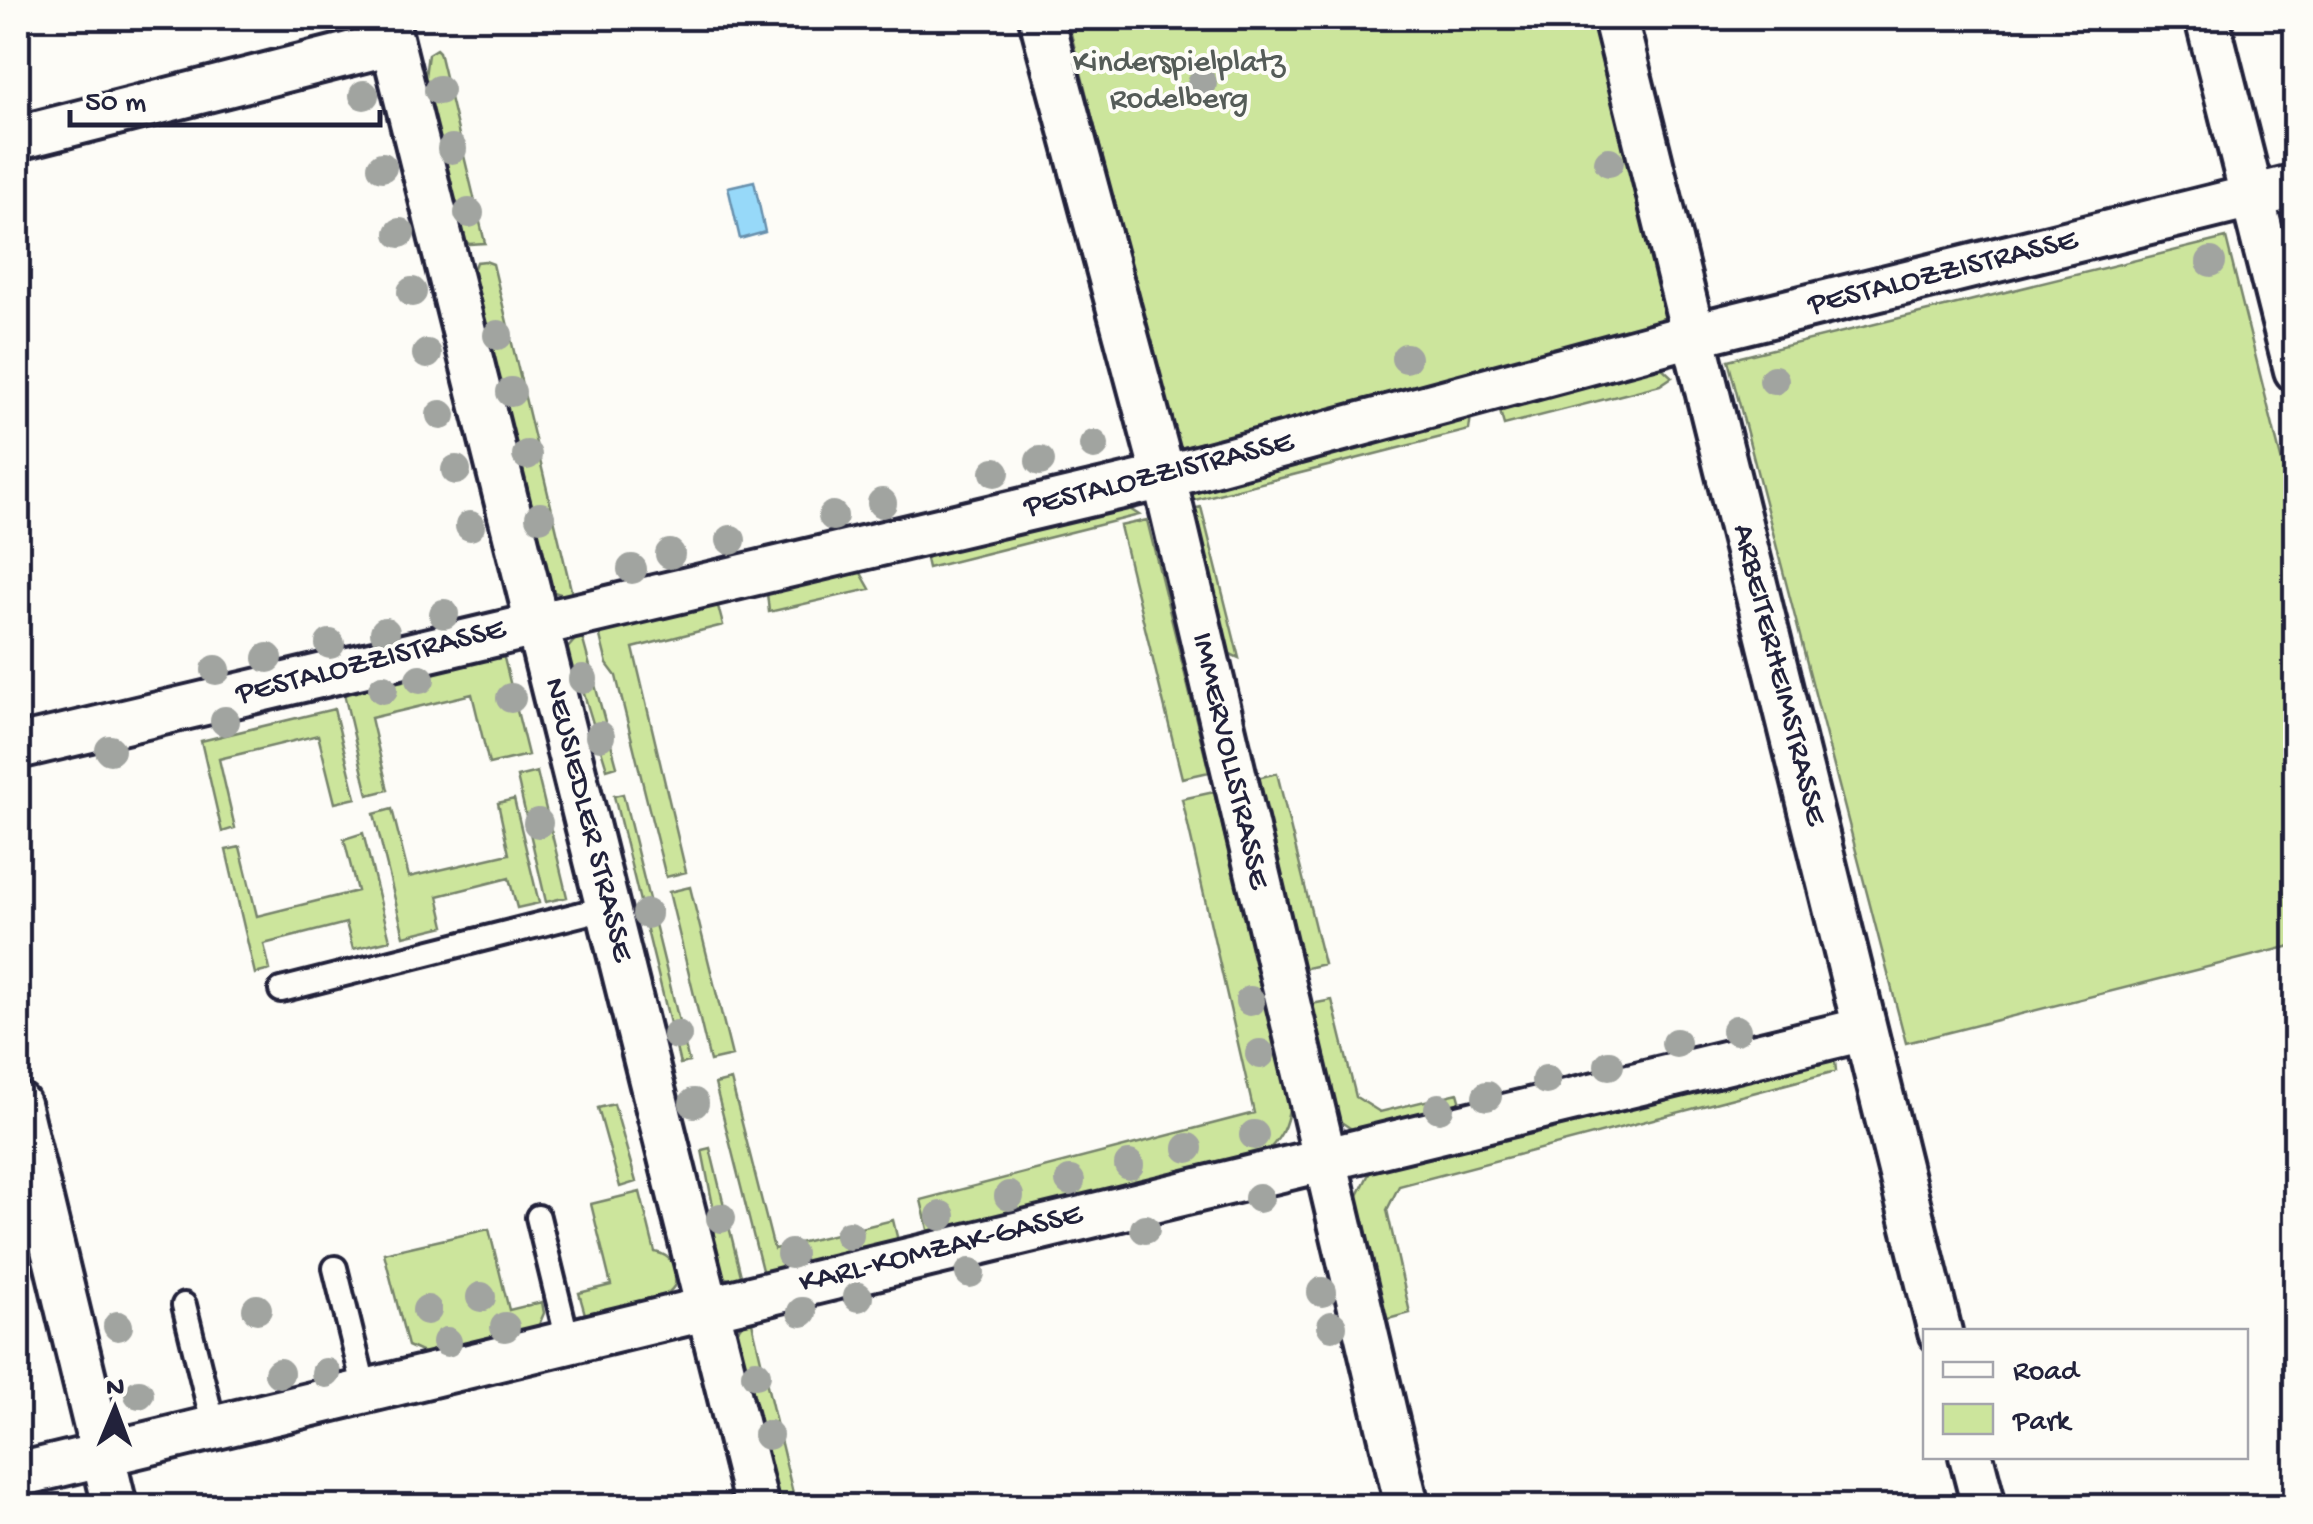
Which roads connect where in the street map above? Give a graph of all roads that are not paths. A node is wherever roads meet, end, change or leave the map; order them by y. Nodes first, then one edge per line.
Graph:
1 (1041, 18) edge
2 (1615, 18) edge
3 (2207, 18) edge
4 (389, 30) edge
5 (18, 138) edge
6 (2296, 186) edge
7 (2254, 198) junction
8 (1693, 335) junction
9 (2296, 370) edge
10 (1164, 477) junction
11 (538, 623) junction
12 (18, 748) edge
13 (609, 907) junction
14 (280, 990) dead end
15 (1866, 1029) junction
16 (18, 1104) edge
17 (1320, 1157) junction
18 (538, 1217) dead end
19 (335, 1268) dead end
20 (184, 1305) dead end
21 (708, 1307) junction
22 (1939, 1329) edge
23 (568, 1341) junction
24 (365, 1390) junction
25 (214, 1427) junction
26 (102, 1454) junction
27 (1972, 1459) edge
28 (18, 1476) edge
29 (115, 1506) edge
30 (757, 1506) edge
31 (1406, 1506) edge
32 (1984, 1506) edge

1 - 10 street, IMMERVOLLSTRASSE
2 - 8 street, ARBEITERHEIMSTRASSE
3 - 7 street
4 - 5 street
4 - 11 street, NEUSIEDLER STRASSE
6 - 7 street, PESTALOZZISTRASSE
7 - 8 street, PESTALOZZISTRASSE
7 - 9 street
8 - 10 street, PESTALOZZISTRASSE
8 - 15 street, ARBEITERHEIMSTRASSE
10 - 11 street, PESTALOZZISTRASSE
10 - 17 street, IMMERVOLLSTRASSE
11 - 12 street, PESTALOZZISTRASSE
11 - 13 street, NEUSIEDLER STRASSE
13 - 14 lane
13 - 21 street, NEUSIEDLER STRASSE
15 - 17 street, KARL-KOMZAK-GASSE
15 - 22 street, ARBEITERHEIMSTRASSE
16 - 26 street
17 - 21 street, KARL-KOMZAK-GASSE
17 - 31 street, IMMERVOLLSTRASSE
18 - 23 lane
19 - 24 lane
20 - 25 lane
21 - 23 street, KARL-KOMZAK-GASSE
21 - 30 street, NEUSIEDLER STRASSE
23 - 24 street, KARL-KOMZAK-GASSE
24 - 25 street, KARL-KOMZAK-GASSE
25 - 26 street, KARL-KOMZAK-GASSE
26 - 28 street, KARL-KOMZAK-GASSE
26 - 29 street
27 - 32 street

